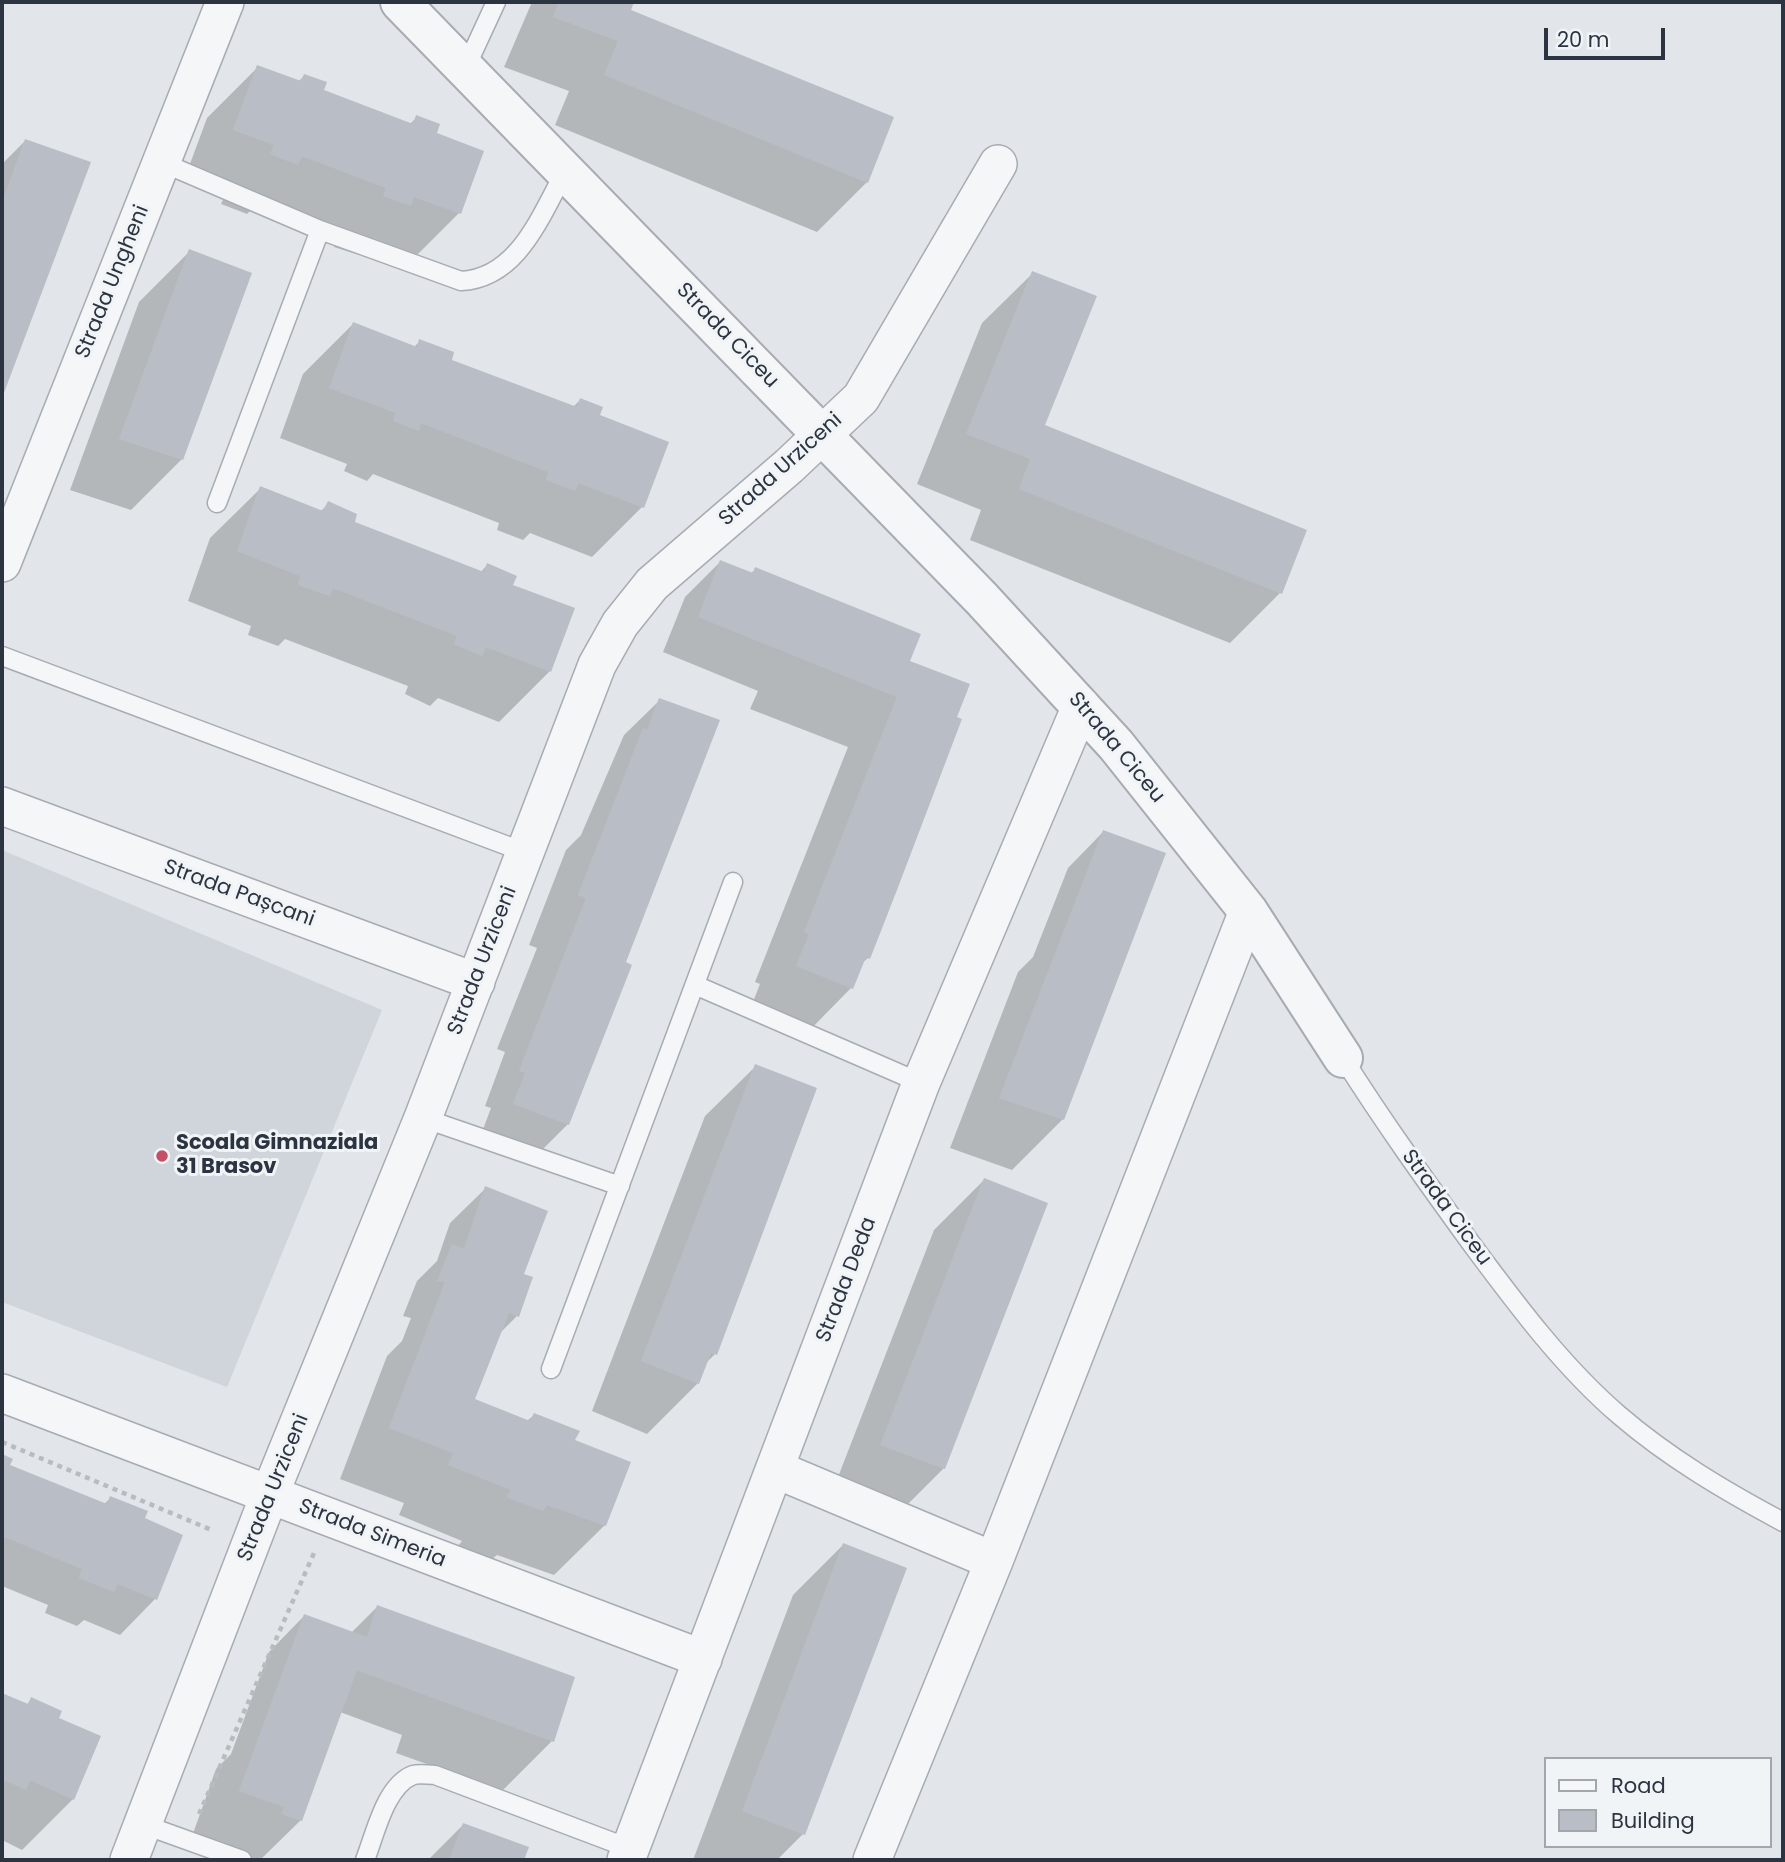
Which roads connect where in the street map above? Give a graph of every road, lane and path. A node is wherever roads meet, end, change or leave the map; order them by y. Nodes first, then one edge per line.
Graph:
1 (225, 2) edge
2 (400, 2) edge
3 (496, 2) edge
4 (466, 66) junction
5 (161, 162) junction
6 (998, 164) dead end
7 (566, 170) junction
8 (320, 230) junction
9 (822, 434) junction
10 (217, 503) dead end
11 (2, 563) edge
12 (2, 656) edge
13 (1081, 706) junction
14 (2, 806) edge
15 (524, 852) junction
16 (733, 883) dead end
17 (1248, 911) junction
18 (476, 982) junction
19 (695, 985) junction
20 (1343, 1058) joint
21 (921, 1083) junction
22 (424, 1118) junction
23 (620, 1186) junction
24 (551, 1369) dead end
25 (2, 1393) edge
26 (775, 1469) junction
27 (270, 1496) junction
28 (1783, 1522) edge
29 (994, 1561) junction
30 (703, 1659) junction
31 (142, 1824) junction
32 (629, 1854) edge
33 (129, 1860) edge
34 (242, 1860) edge
35 (365, 1860) edge
36 (872, 1860) edge

1 - 5 street, Strada Ungheni
2 - 4 street, Strada Ciceu
3 - 4 lane
4 - 7 street, Strada Ciceu
5 - 8 lane
5 - 11 street, Strada Ungheni
6 - 9 street, Strada Urziceni
7 - 8 lane
7 - 9 street, Strada Ciceu
8 - 10 lane
9 - 13 street, Strada Ciceu
9 - 15 street, Strada Urziceni
12 - 15 lane
13 - 17 street, Strada Ciceu
13 - 21 street, Strada Deda
14 - 18 street, Strada Pașcani
15 - 18 street, Strada Urziceni
16 - 19 lane
17 - 20 street, Strada Ciceu
17 - 29 street
18 - 22 street, Strada Urziceni
19 - 21 lane
19 - 23 lane
20 - 28 lane, Strada Ciceu
21 - 26 street, Strada Deda
22 - 23 lane
22 - 27 street, Strada Urziceni
23 - 24 lane
25 - 27 street, Strada Simeria
26 - 29 street
26 - 30 street, Strada Deda
27 - 30 street, Strada Simeria
27 - 31 street, Strada Urziceni
29 - 36 street
30 - 32 street, Strada Deda
31 - 33 street, Strada Urziceni
31 - 34 lane
32 - 35 lane

